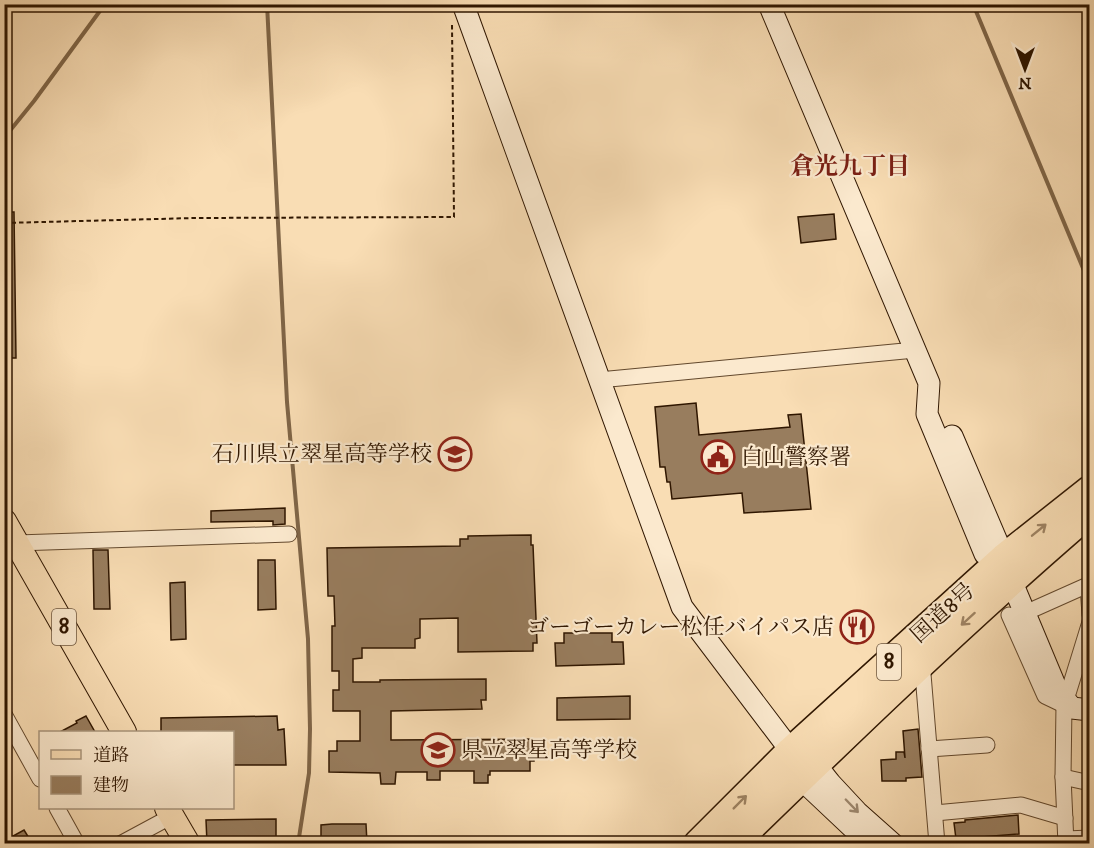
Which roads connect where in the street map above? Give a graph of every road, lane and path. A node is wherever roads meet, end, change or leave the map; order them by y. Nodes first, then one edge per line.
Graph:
1 (769, 4) edge
2 (457, 10) edge
3 (4, 223) edge
4 (915, 350) junction
5 (599, 380) junction
6 (1089, 490) edge
7 (1089, 512) edge
8 (4, 521) edge
9 (289, 534) dead end
10 (11, 549) edge
11 (1000, 564) junction
12 (1089, 585) edge
13 (1017, 614) junction
14 (1089, 615) edge
15 (1089, 622) edge
16 (922, 662) junction
17 (1073, 706) edge
18 (4, 714) edge
19 (123, 731) edge
20 (987, 745) dead end
21 (929, 749) junction
22 (802, 765) junction
23 (39, 777) edge
24 (1063, 777) junction
25 (1089, 783) edge
26 (58, 809) edge
27 (170, 812) edge
28 (935, 813) junction
29 (1065, 818) junction
30 (1089, 838) edge
31 (1066, 841) edge
32 (77, 843) edge
33 (120, 843) edge
34 (188, 843) edge
35 (698, 843) edge
36 (733, 843) edge
37 (870, 843) edge
38 (893, 843) edge
39 (937, 843) edge

1 - 4 street
2 - 3 path
2 - 5 street
4 - 5 street
4 - 11 street
5 - 22 street
11 -> 6 highway, 国道8号 / 8
7 - 11 highway, 国道8号 / 8
8 - 10 main road, 8
9 - 10 street
10 - 19 main road, 8
11 - 13 street
11 -> 16 highway, 国道8号 / 8
11 - 22 highway, 国道8号 / 8
12 - 13 street
12 - 14 street
13 - 17 street
15 - 17 street
16 - 21 street
16 - 22 highway, 国道8号 / 8
17 - 24 street
18 - 23 street
20 - 21 street
21 - 28 street
35 -> 22 highway, 国道8号 / 8
22 - 36 highway, 国道8号 / 8
22 - 37 street
22 -> 38 street
24 - 25 street
24 - 29 street
26 - 32 street
27 - 33 street
27 - 34 main road
28 - 29 street
28 - 39 street
29 - 31 street
30 - 31 street

